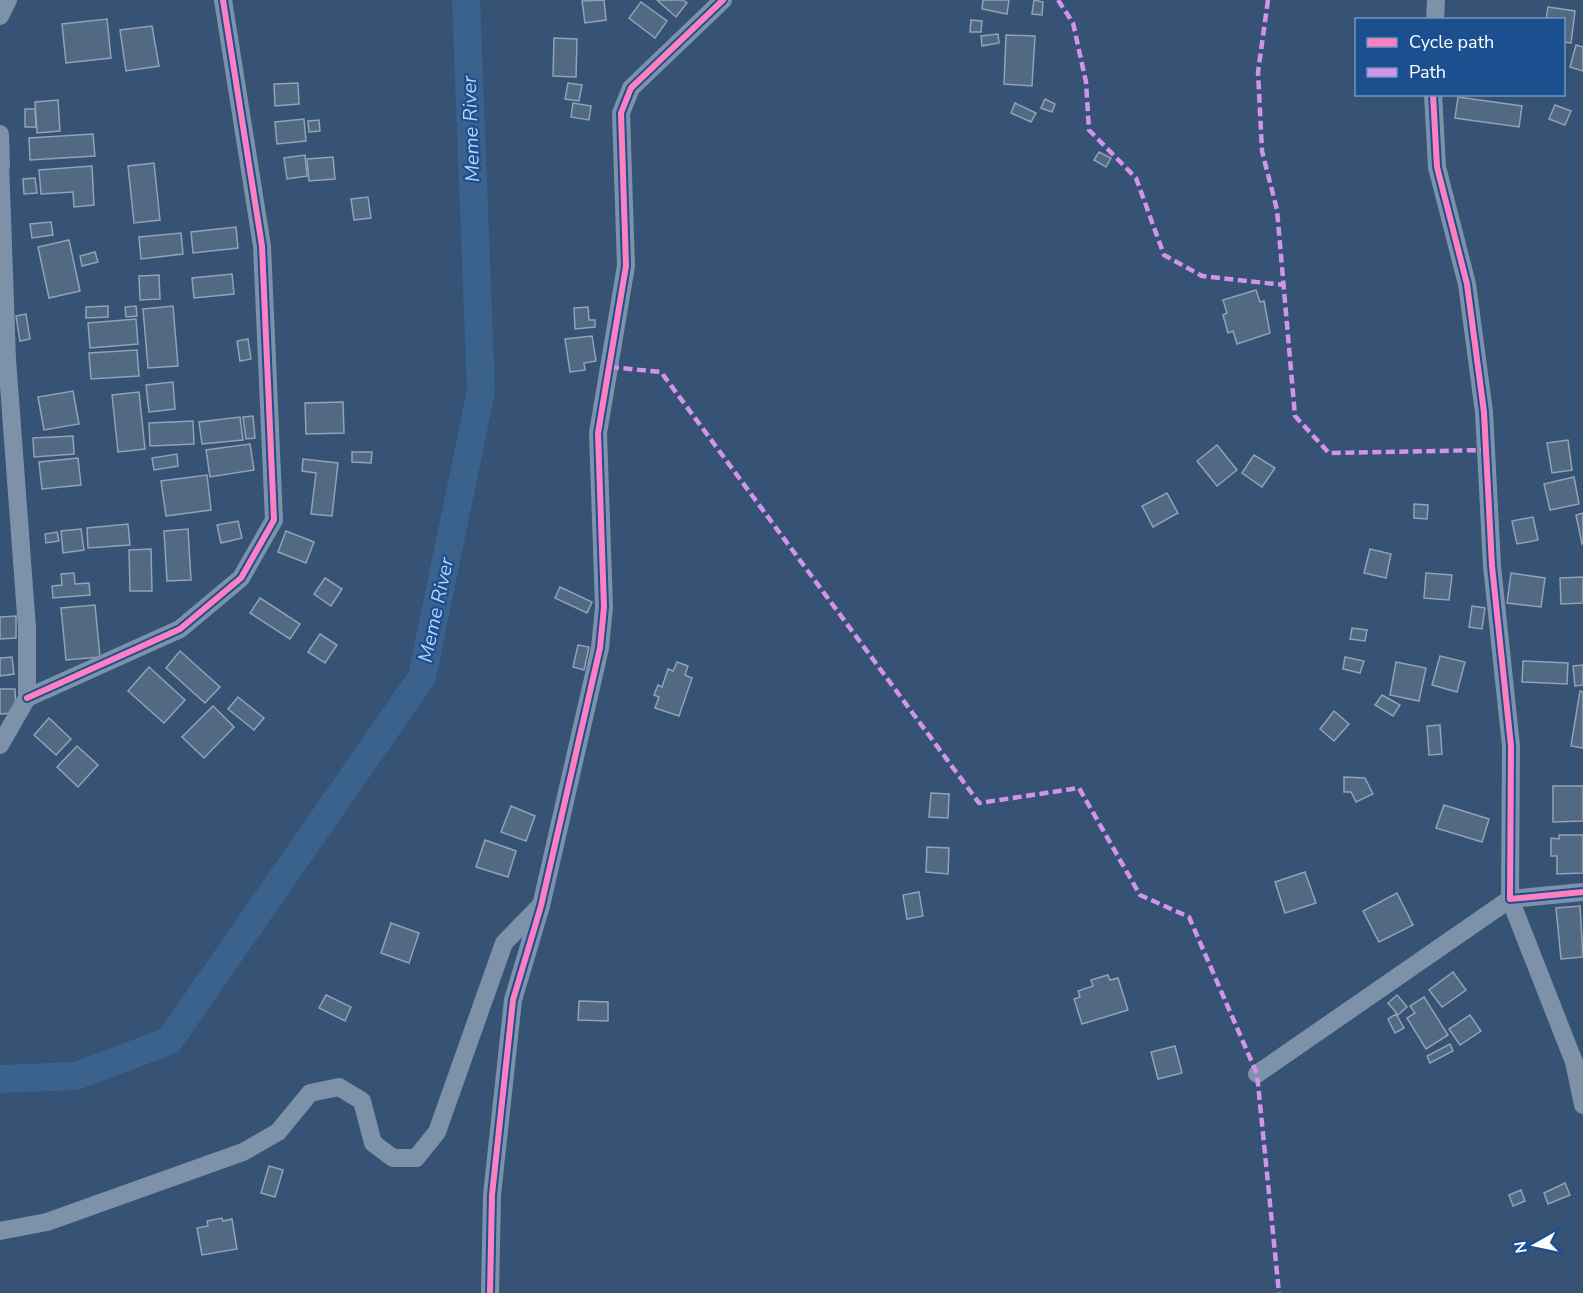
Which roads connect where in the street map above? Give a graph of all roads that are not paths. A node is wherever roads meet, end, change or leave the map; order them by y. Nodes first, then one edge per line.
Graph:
1 (8, 0) edge
2 (223, 0) edge
3 (723, 0) edge
4 (1436, 0) edge
5 (0, 16) edge
6 (1435, 18) edge
7 (1433, 96) edge
8 (0, 134) edge
9 (1, 163) edge
10 (8, 455) edge
11 (27, 698) junction
12 (0, 745) edge
13 (1583, 892) edge
14 (1510, 899) junction
15 (541, 906) junction
16 (1257, 1074) dead end
17 (1583, 1105) edge
18 (0, 1231) edge
19 (490, 1293) edge

1 - 5 street
2 - 11 street
3 - 15 street
4 - 6 street
7 - 14 street
8 - 9 street
9 - 10 street
10 - 11 street
11 - 12 street
13 - 14 street
14 - 16 street
14 - 17 street
15 - 18 street
15 - 19 street

